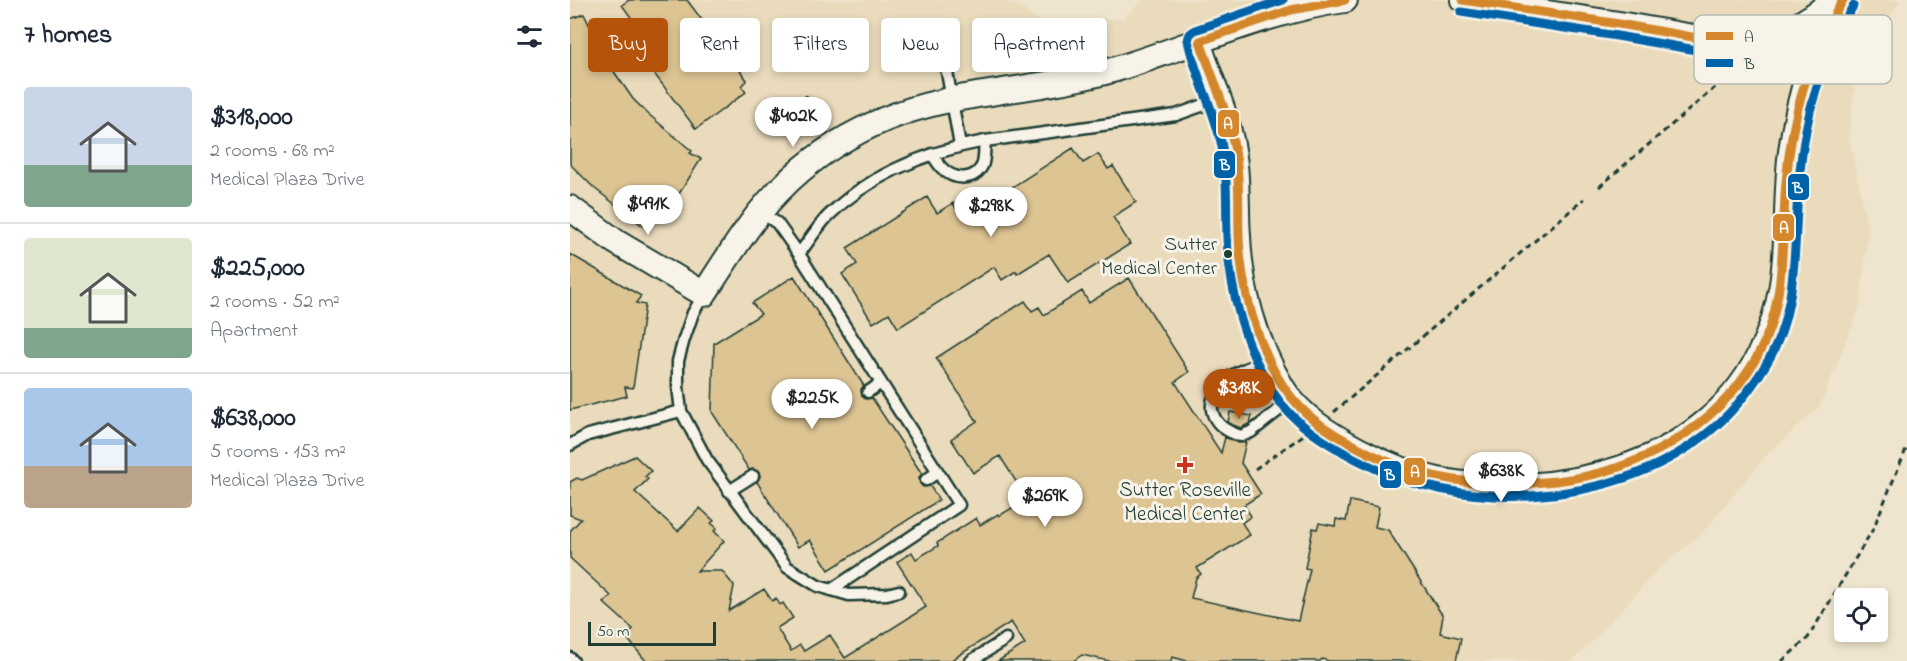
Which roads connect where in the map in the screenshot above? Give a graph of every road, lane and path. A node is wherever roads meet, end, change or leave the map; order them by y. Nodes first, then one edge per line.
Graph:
1 (1345, 0) edge
2 (1463, 0) edge
3 (1834, 0) edge
4 (1843, 0) edge
5 (1814, 15) edge
6 (1833, 15) edge
7 (1694, 37) edge
8 (1200, 41) junction
9 (947, 72) edge
10 (1718, 84) edge
11 (1802, 84) edge
12 (806, 95) dead end
13 (952, 99) junction
14 (1221, 99) junction
15 (985, 141) junction
16 (835, 142) junction
17 (960, 146) junction
18 (932, 154) junction
19 (1599, 187) dead end
20 (1584, 199) dead end
21 (570, 208) edge
22 (760, 212) junction
23 (799, 254) junction
24 (704, 294) junction
25 (1269, 359) junction
26 (881, 383) junction
27 (868, 392) dead end
28 (1293, 399) junction
29 (681, 411) junction
30 (1319, 423) junction
31 (570, 445) edge
32 (1907, 447) edge
33 (1255, 469) dead end
34 (938, 472) junction
35 (753, 476) dead end
36 (926, 480) dead end
37 (729, 491) junction
38 (831, 590) junction
39 (898, 591) dead end
40 (1006, 639) dead end
41 (971, 661) edge
42 (1782, 661) edge

1 - 8 street
2 - 7 street
3 - 5 street
4 - 6 street
8 - 13 street
8 - 14 street
9 - 13 lane
10 - 19 path
11 - 30 street
12 - 16 path
13 - 16 street
13 - 17 lane
14 - 15 lane
14 - 25 street
15 - 17 lane
15 - 18 lane
16 - 22 street
17 - 18 lane
18 - 23 lane
20 - 30 path
21 - 24 street
22 - 23 lane
22 - 24 street
23 - 26 lane
24 - 29 lane
25 - 28 street
25 - 28 lane
26 - 27 lane
26 - 34 lane
28 - 30 street
29 - 31 lane
29 - 37 lane
30 - 33 path
32 - 42 path
34 - 36 lane
34 - 38 lane
35 - 37 lane
37 - 38 lane
38 - 39 lane
40 - 41 lane

